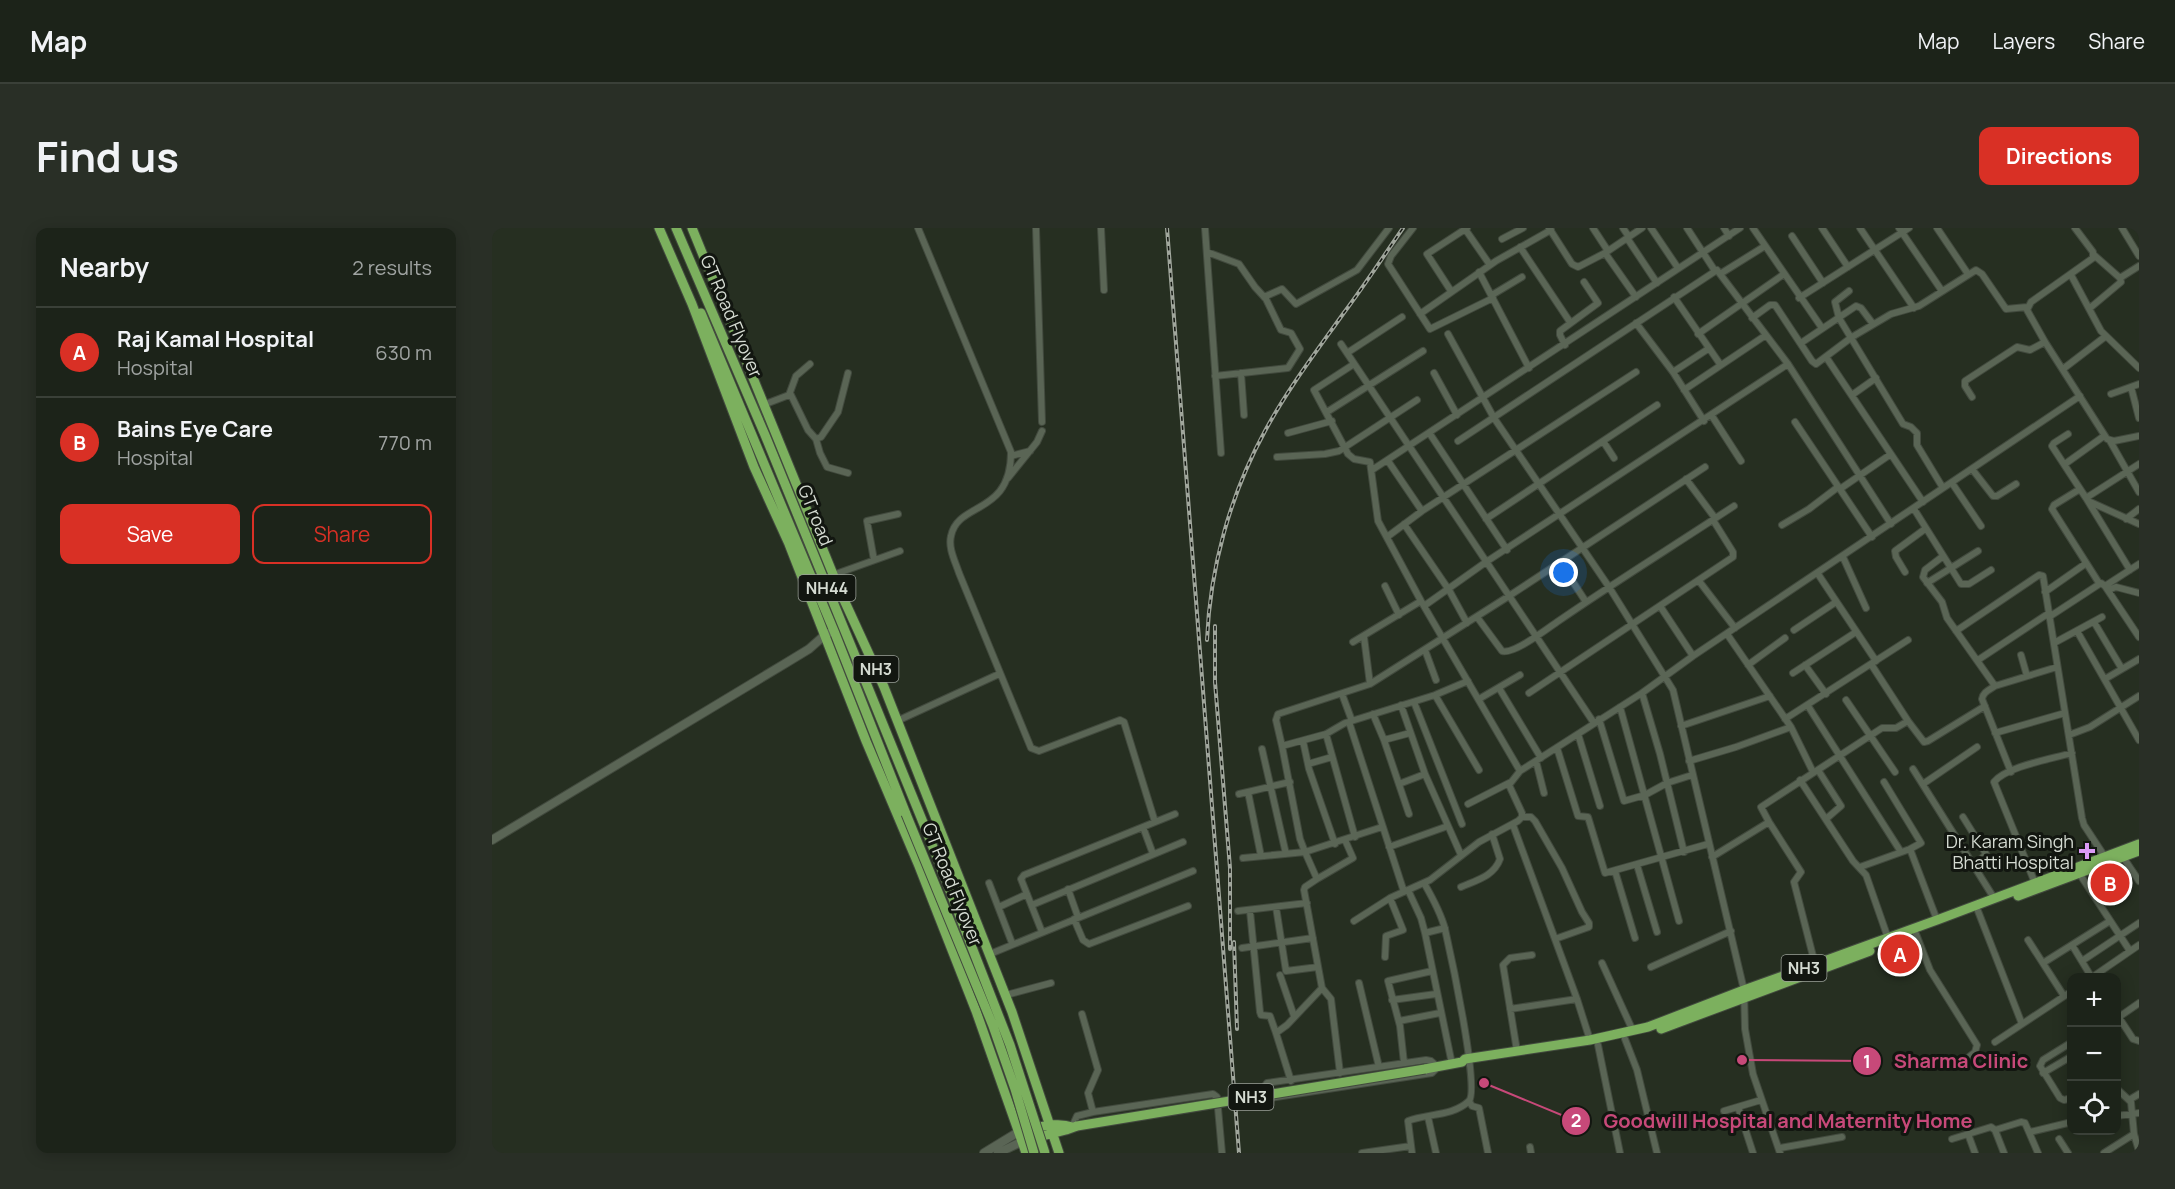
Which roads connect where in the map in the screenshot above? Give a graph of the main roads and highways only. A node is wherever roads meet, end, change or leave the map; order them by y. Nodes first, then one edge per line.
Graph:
1 (659, 228) edge
2 (666, 228) edge
3 (676, 228) edge
4 (692, 228) edge
5 (718, 375) junction
6 (735, 391) junction
7 (763, 405) junction
8 (758, 418) junction
9 (830, 632) junction
10 (898, 758) junction
11 (923, 786) junction
12 (2139, 844) edge
13 (2139, 851) edge
14 (1744, 993) junction
15 (1594, 1043) junction
16 (1464, 1062) junction
17 (1041, 1095) junction
18 (1010, 1106) junction
19 (1072, 1128) junction
20 (1051, 1130) junction
21 (1021, 1136) junction
22 (1026, 1153) edge
23 (1034, 1153) edge
24 (1045, 1153) edge
25 (1059, 1153) edge

1 - 5 highway, NH3
2 - 6 highway, GT Road Flyover / NH44
3 - 8 highway, GT Road Flyover / NH44
4 - 7 highway, NH3
5 - 6 highway
5 - 9 highway, NH3
6 - 9 highway, GT road / NH44
7 - 8 highway
7 - 11 highway, NH3
8 - 10 highway, GT road / NH44
9 - 18 highway, NH3
9 - 23 highway, GT Road Flyover / NH44, bridge
10 - 11 highway
10 - 24 highway, GT Road Flyover / NH44, bridge
11 - 17 highway, NH3
12 - 14 highway, NH3
13 - 14 highway, NH3
14 - 15 highway, NH3
14 - 15 highway, NH3
15 - 16 highway, NH3
15 - 16 highway, NH3
16 - 19 highway, NH3, bridge
17 - 18 highway
17 - 20 highway, NH3
18 - 21 highway, NH3
19 - 20 highway, NH3
19 - 25 highway
20 - 21 highway, NH3
20 - 25 highway
21 - 22 highway

